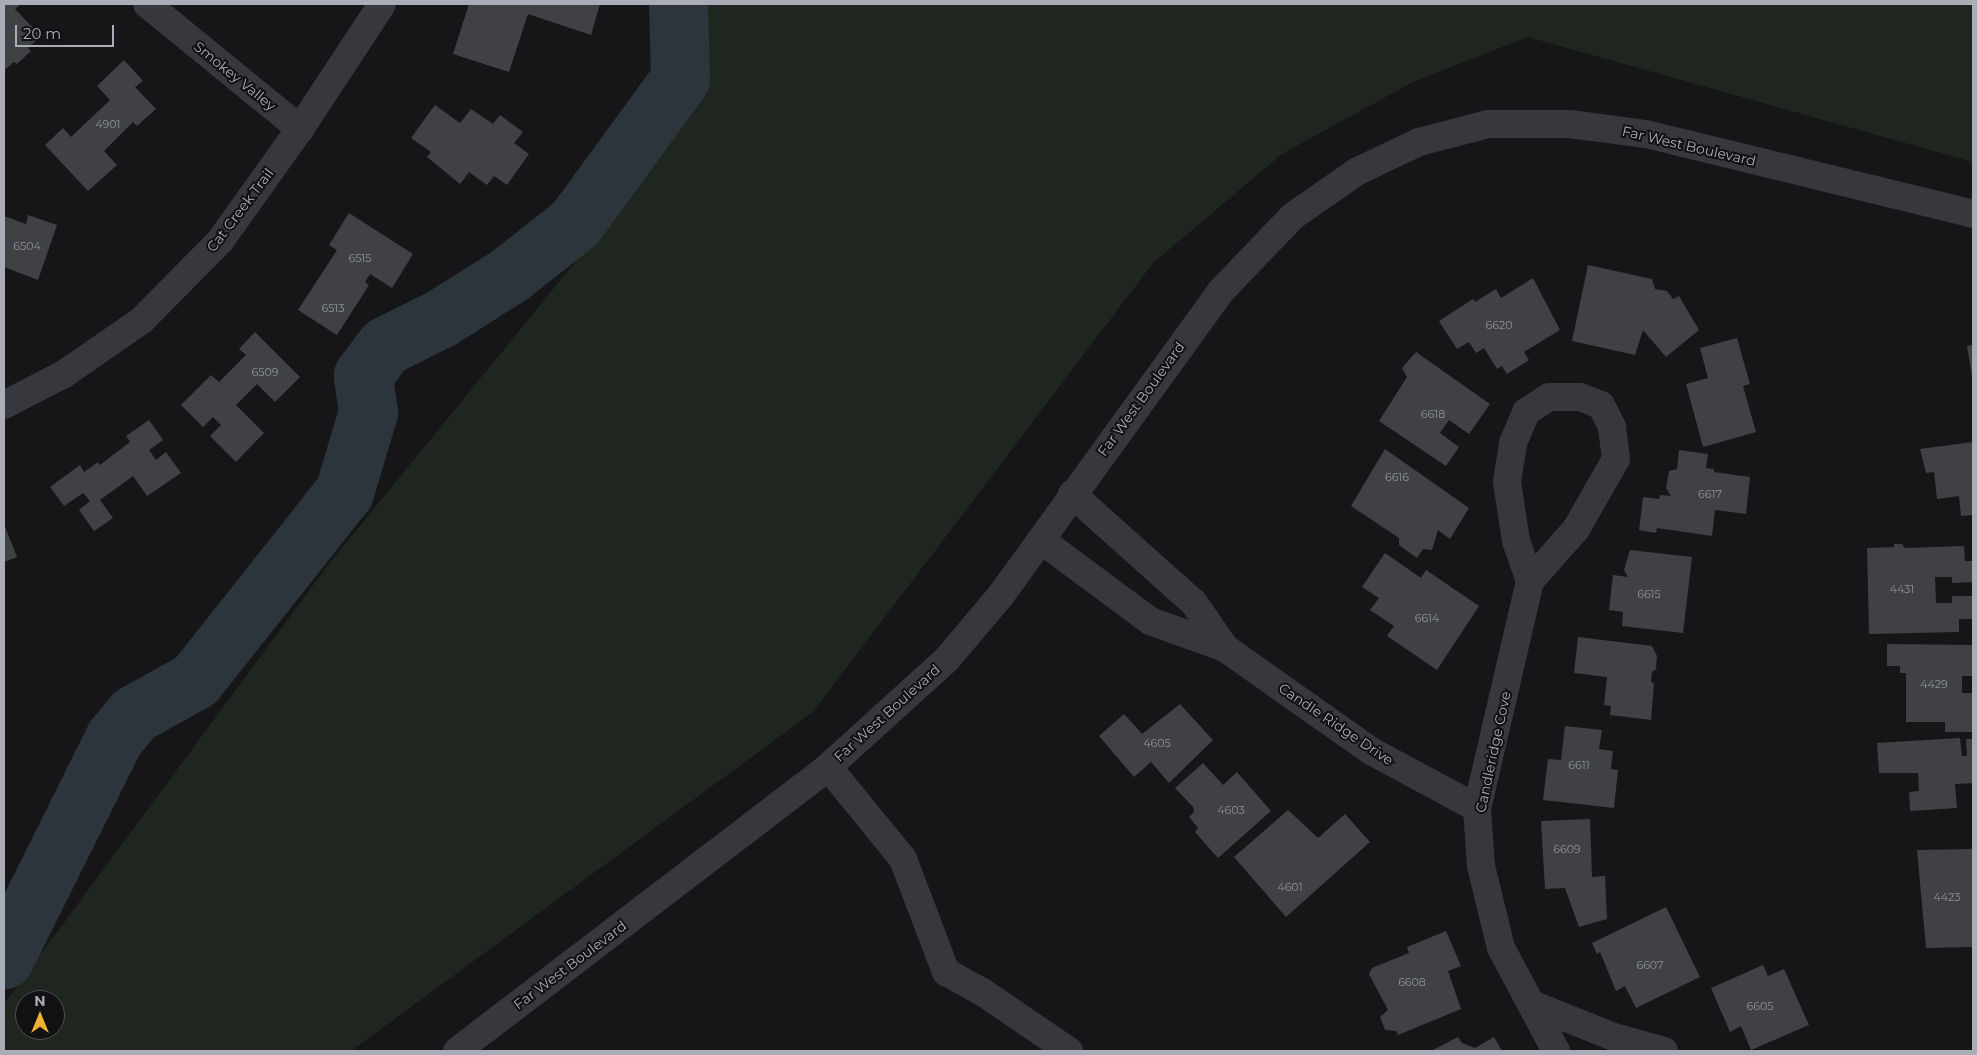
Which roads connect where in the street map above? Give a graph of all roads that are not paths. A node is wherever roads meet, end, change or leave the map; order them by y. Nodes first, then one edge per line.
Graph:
1 (147, 4) edge
2 (382, 4) edge
3 (300, 129) junction
4 (1973, 214) edge
5 (4, 405) edge
6 (1072, 494) junction
7 (1041, 540) junction
8 (1530, 581) junction
9 (1225, 648) junction
10 (828, 767) junction
11 (1478, 808) junction
12 (1534, 1005) junction
13 (457, 1051) edge
14 (1070, 1051) edge
15 (1556, 1051) edge
16 (1664, 1051) edge

1 - 3 street, Smokey Valley
2 - 3 street, Cat Creek Trail
3 - 5 street, Cat Creek Trail
4 - 6 street, Far West Boulevard
6 - 7 street, Far West Boulevard
6 - 9 street, Candle Ridge Drive
7 - 9 street, Candle Ridge Drive
7 - 10 street, Far West Boulevard
8 - 8 street, Candleridge Cove
8 - 11 street, Candleridge Cove
9 - 11 street, Candle Ridge Drive
10 - 13 street, Far West Boulevard
10 - 14 street
11 - 12 street, Candleridge Cove
12 - 15 street, Candleridge Cove
12 - 16 street

